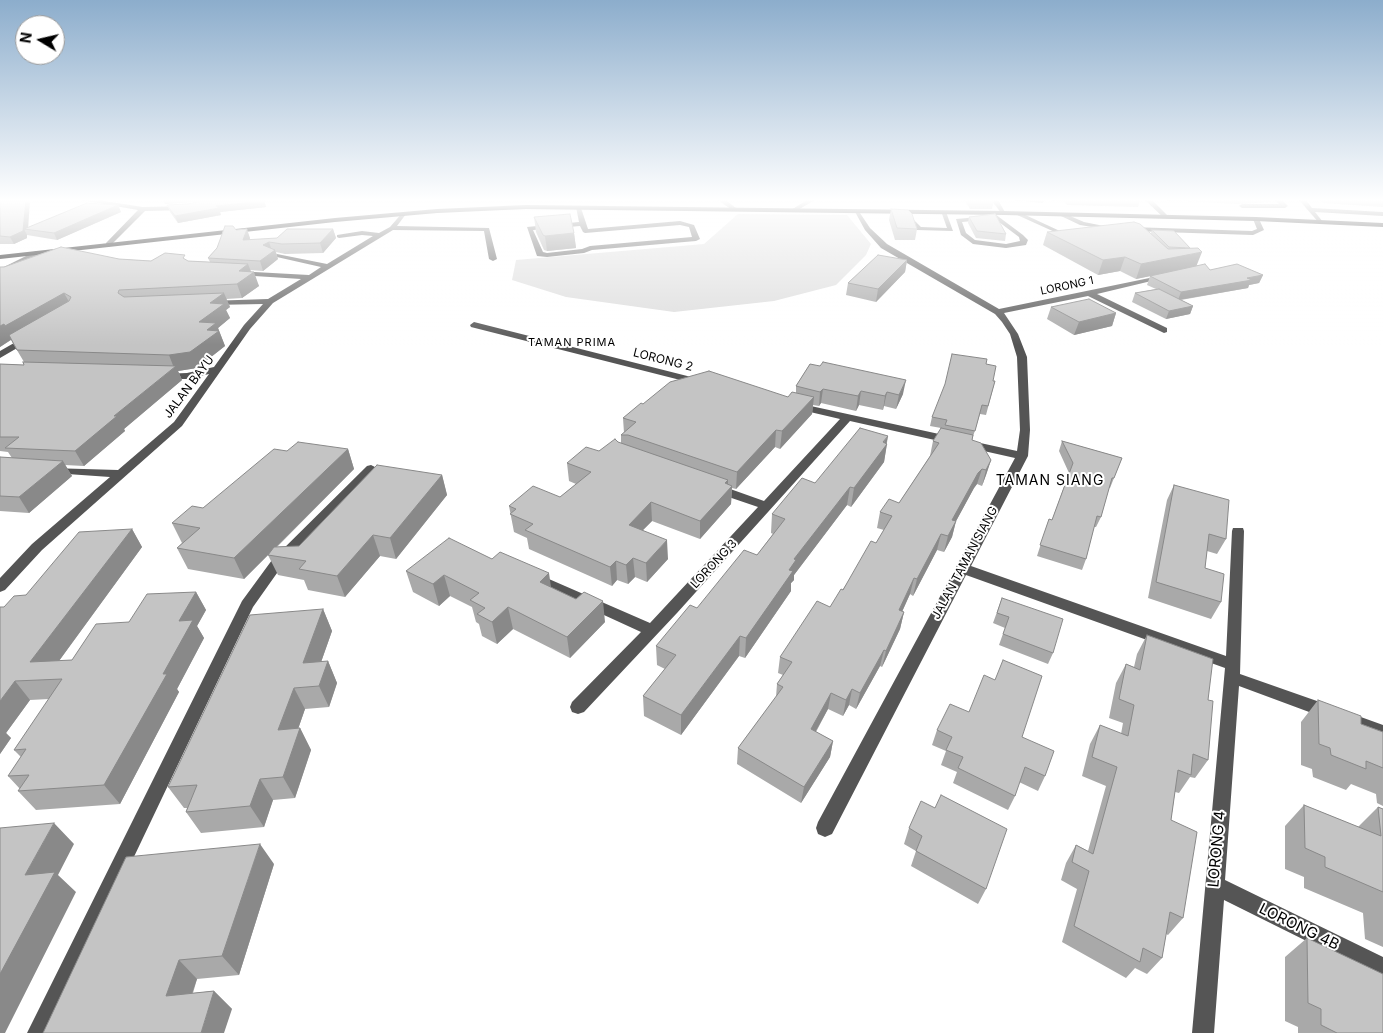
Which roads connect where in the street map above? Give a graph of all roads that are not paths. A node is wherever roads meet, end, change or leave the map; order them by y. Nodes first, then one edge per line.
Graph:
1 (81, 248) edge
2 (358, 248) edge
3 (490, 248) edge
4 (538, 248) edge
5 (590, 248) edge
6 (888, 248) edge
7 (39, 253) junction
8 (272, 255) edge
9 (0, 257) edge
10 (492, 259) dead end
11 (327, 266) junction
12 (0, 272) edge
13 (232, 273) edge
14 (1172, 276) edge
15 (309, 277) junction
16 (1089, 293) junction
17 (270, 301) junction
18 (200, 304) edge
19 (998, 312) junction
20 (474, 326) dead end
21 (1164, 330) dead end
22 (34, 335) edge
23 (0, 355) edge
24 (218, 369) junction
25 (157, 375) edge
26 (713, 385) edge
27 (790, 404) edge
28 (848, 418) junction
29 (1022, 456) junction
30 (371, 468) edge
31 (37, 470) edge
32 (120, 474) junction
33 (705, 484) edge
34 (767, 506) junction
35 (1238, 531) dead end
36 (962, 568) junction
37 (527, 575) edge
38 (0, 587) edge
39 (651, 630) junction
40 (1232, 671) junction
41 (578, 708) dead end
42 (1383, 732) edge
43 (825, 828) dead end
44 (1214, 885) junction
45 (1383, 968) edge
46 (38, 1033) edge
47 (1203, 1033) edge

1 - 7 main road
2 - 11 street, JALAN BAYU
3 - 10 street
4 - 5 street
6 - 19 street, JALAN TAMAN SIANG
7 - 9 main road
7 - 12 street
8 - 11 street
11 - 15 street, JALAN BAYU
13 - 15 street
14 - 16 street, LORONG 1
15 - 17 street, JALAN BAYU
16 - 19 street, LORONG 1
16 - 21 street
17 - 18 street
17 - 24 street, JALAN BAYU
19 - 29 street, JALAN TAMAN SIANG
20 - 26 street, LORONG 2
22 - 23 street
24 - 25 street
24 - 32 street, JALAN BAYU
27 - 28 street
28 - 29 street
28 - 34 street, LORONG 3
29 - 36 street, JALAN TAMAN SIANG
30 - 46 street
31 - 32 street
32 - 38 street, JALAN BAYU
33 - 34 street
34 - 39 street, LORONG 3
35 - 40 street, LORONG 4
36 - 40 street
36 - 43 street, JALAN TAMAN SIANG
37 - 39 street
39 - 41 street, LORONG 3
40 - 42 street
40 - 44 street, LORONG 4
44 - 45 street, LORONG 4B
44 - 47 street, LORONG 4

